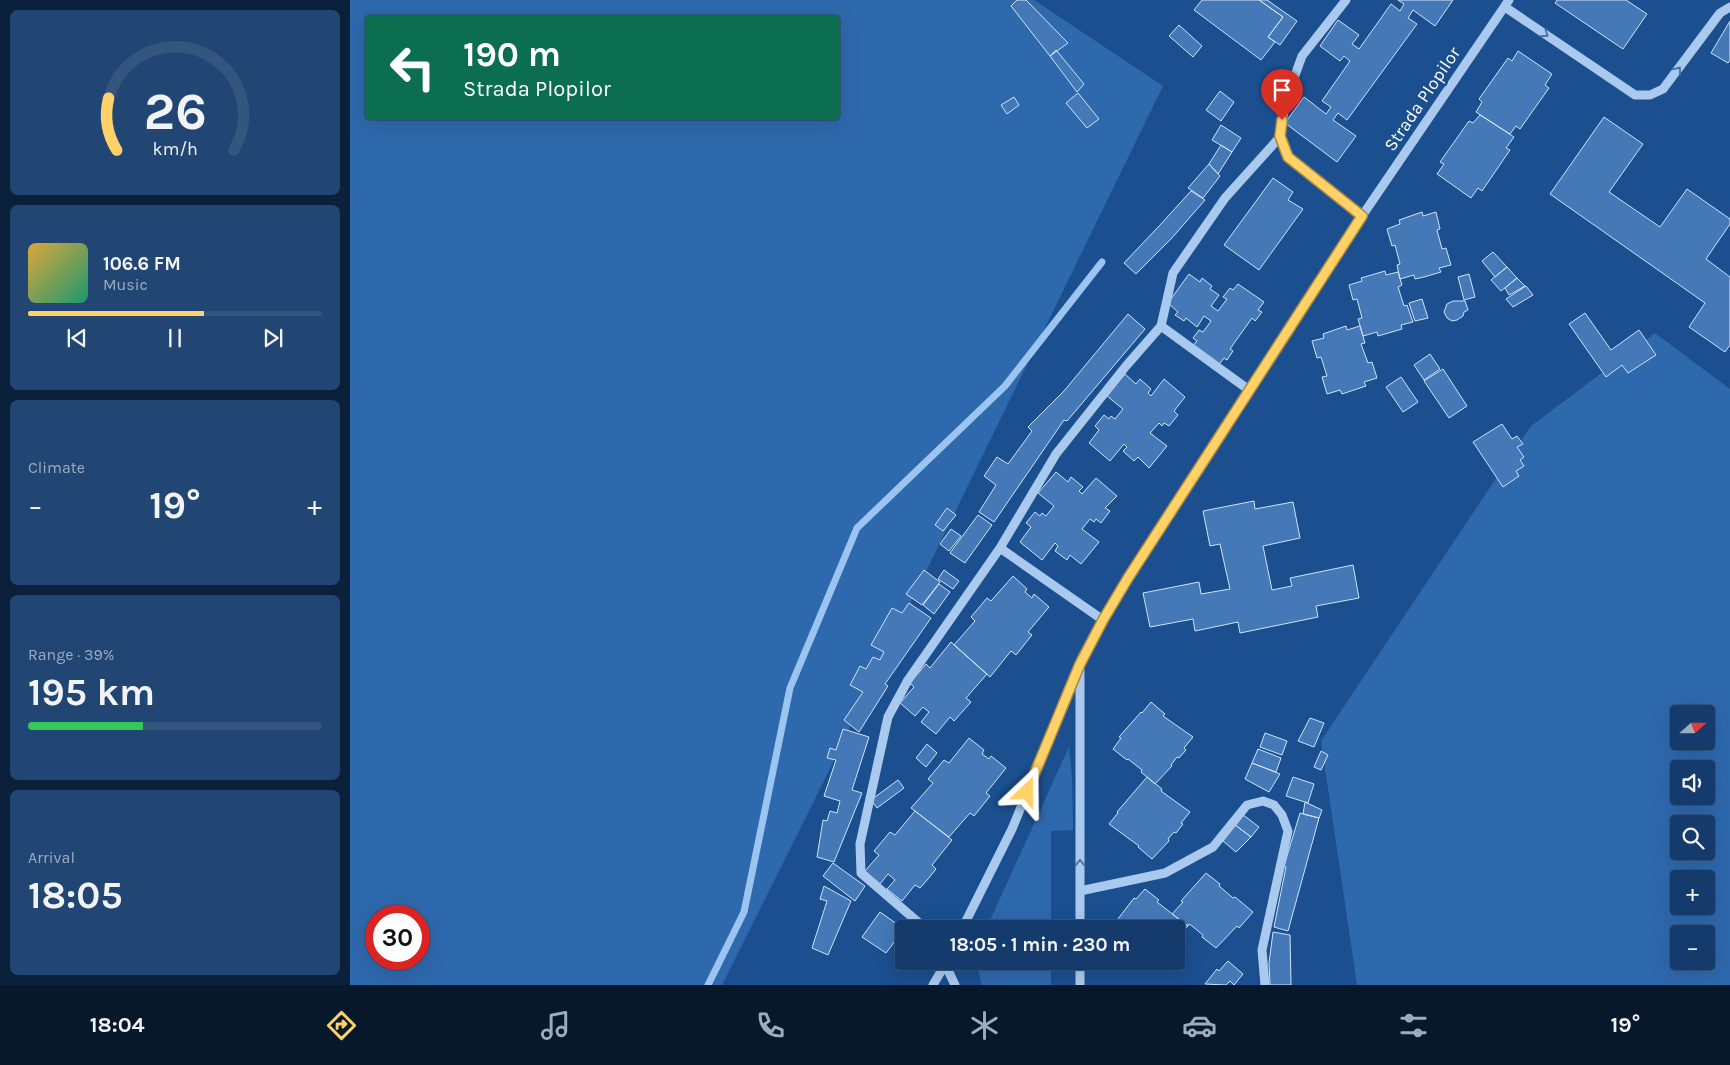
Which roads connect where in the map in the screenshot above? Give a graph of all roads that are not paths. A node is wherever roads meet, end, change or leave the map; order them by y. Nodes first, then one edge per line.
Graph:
1 (1346, 0) edge
2 (1507, 3) edge
3 (1730, 8) edge
4 (1280, 136) junction
5 (1362, 216) junction
6 (1161, 326) junction
7 (1249, 390) junction
8 (1000, 548) junction
9 (1103, 620) junction
10 (1080, 664) junction
11 (1080, 891) junction
12 (916, 920) edge
13 (966, 920) edge
14 (1080, 920) edge
15 (942, 970) edge
16 (949, 970) edge
17 (1080, 970) edge
18 (933, 985) edge
19 (954, 985) edge
20 (1080, 985) edge
21 (1265, 985) edge

1 - 4 street
2 -> 3 street
2 - 5 street, Strada Plopilor
4 - 5 street
4 - 6 street
5 - 7 street, Strada Plopilor
6 - 7 street
6 - 8 street
7 - 9 street, Strada Plopilor
8 - 9 street
8 - 12 street
9 - 10 street, Strada Plopilor
11 -> 10 street
10 - 13 street, Strada Plopilor
11 - 14 street
11 - 21 street
15 - 18 street
16 - 19 street
17 - 20 street

